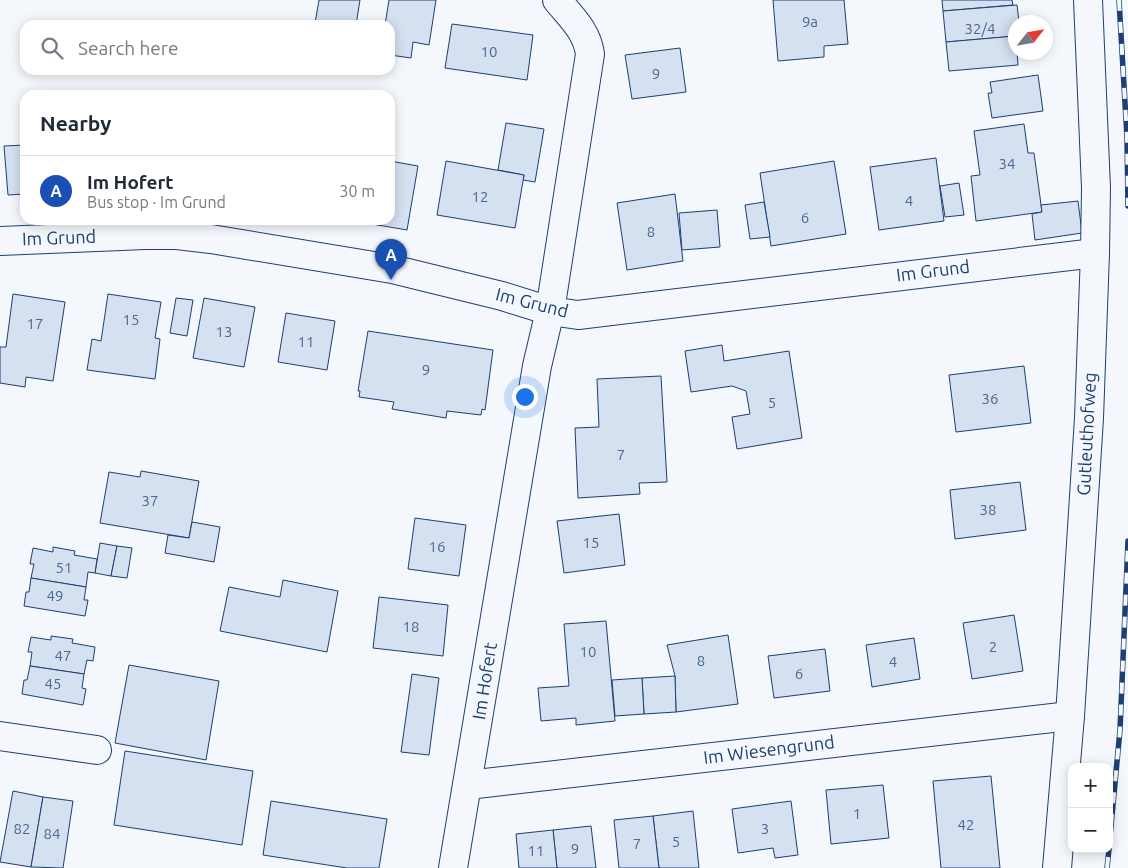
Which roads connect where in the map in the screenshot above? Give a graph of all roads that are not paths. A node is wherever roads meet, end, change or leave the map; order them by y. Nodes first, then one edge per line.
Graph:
1 (557, 0) edge
2 (1088, 0) edge
3 (0, 241) edge
4 (1095, 252) junction
5 (550, 311) junction
6 (1070, 716) junction
7 (0, 736) edge
8 (97, 750) dead end
9 (468, 785) junction
10 (453, 868) edge
11 (1057, 868) edge

1 - 5 street, Im Hofert
2 - 4 street, Gutleuthofweg
3 - 5 street, Im Grund
4 - 5 street, Im Grund
4 - 6 street, Gutleuthofweg
5 - 9 street, Im Hofert
6 - 9 street, Im Wiesengrund
6 - 11 street, Gutleuthofweg
7 - 8 street
9 - 10 street, Im Hofert

